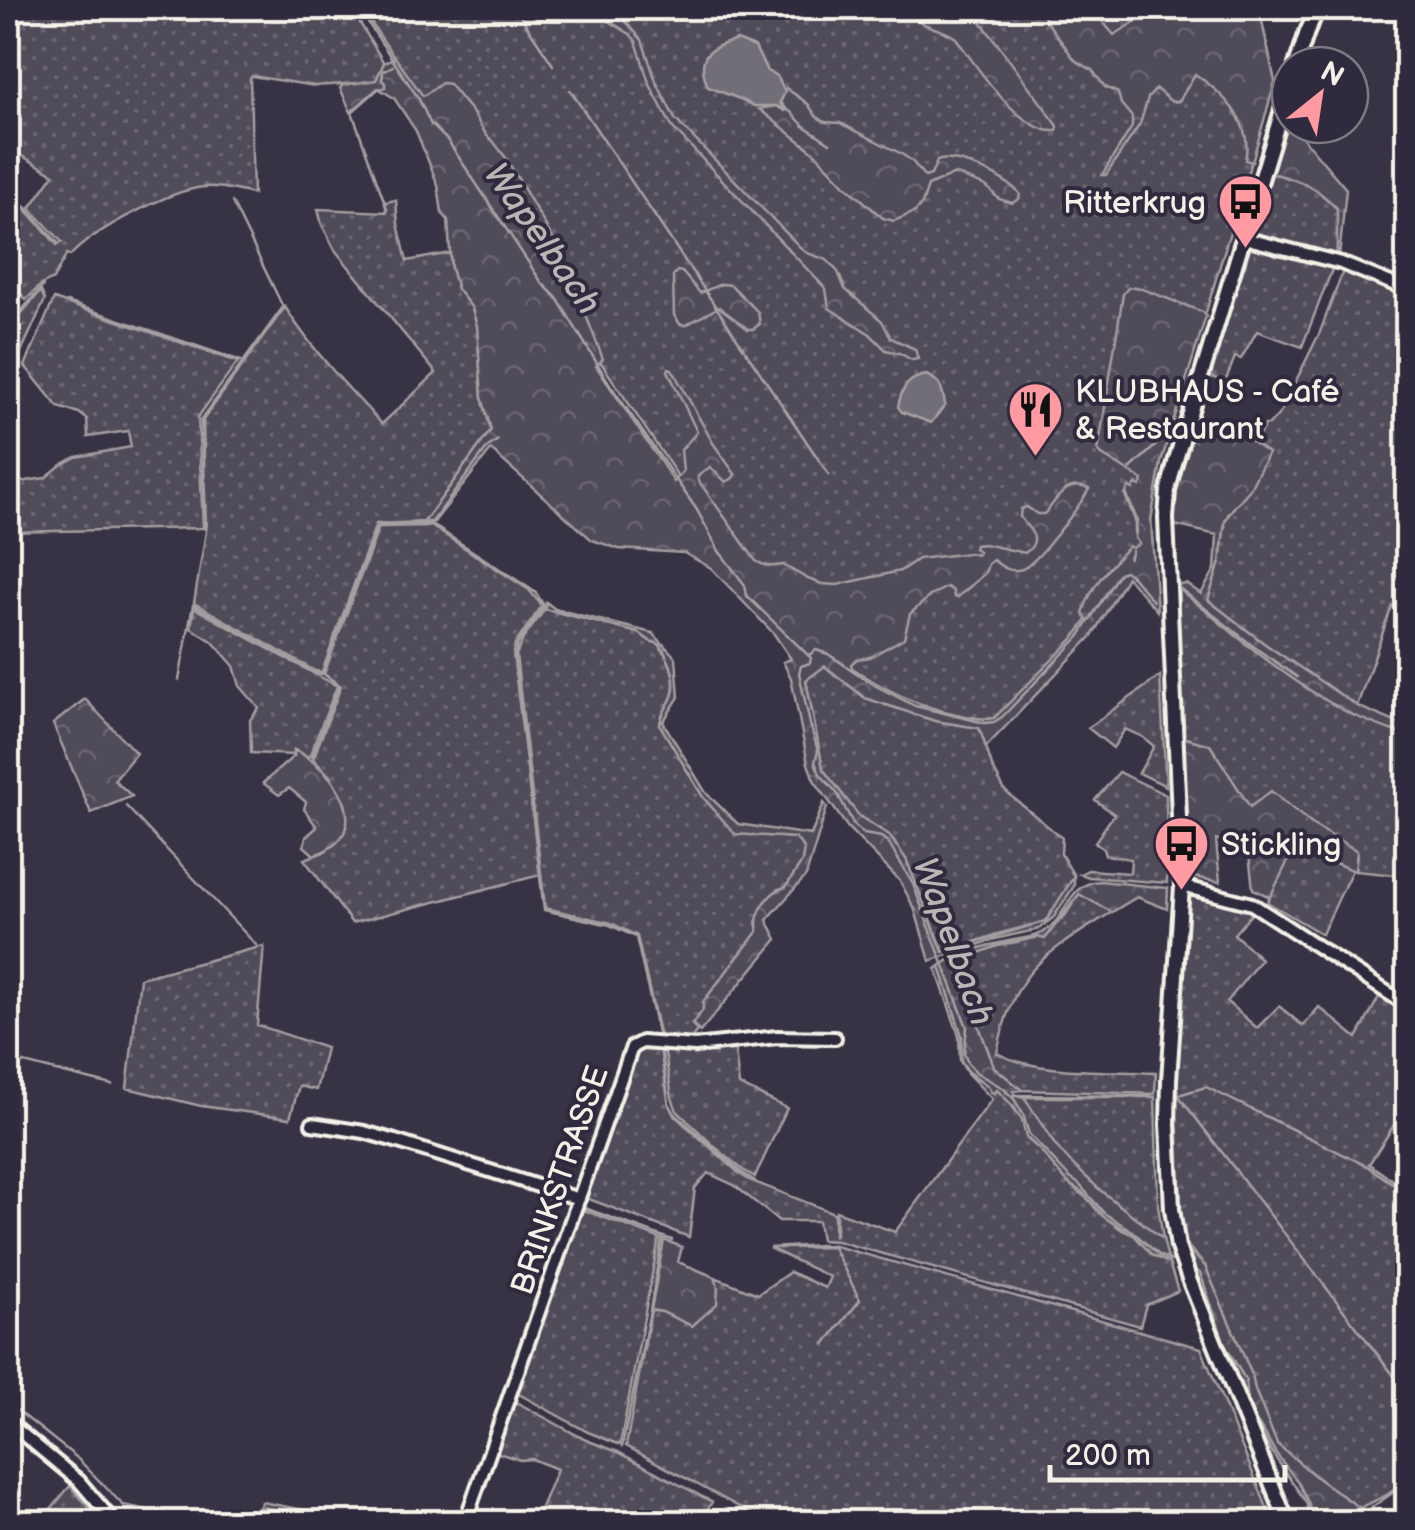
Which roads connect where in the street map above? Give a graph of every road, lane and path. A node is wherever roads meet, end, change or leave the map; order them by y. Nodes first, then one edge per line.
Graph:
1 (1318, 8) edge
2 (1303, 45) edge
3 (1272, 145) edge
4 (1244, 238) junction
5 (1408, 290) edge
6 (1182, 886) junction
7 (1408, 1006) edge
8 (835, 1038) dead end
9 (312, 1124) dead end
10 (578, 1199) junction
11 (8, 1422) edge
12 (114, 1522) edge
13 (465, 1522) edge
14 (1287, 1522) edge

1 - 2 main road
3 - 4 main road
4 - 5 street
4 - 6 main road
6 - 7 street
6 - 14 main road
8 - 10 street, BRINKSTRASSE
9 - 10 street
10 - 13 street, BRINKSTRASSE
11 - 12 street

